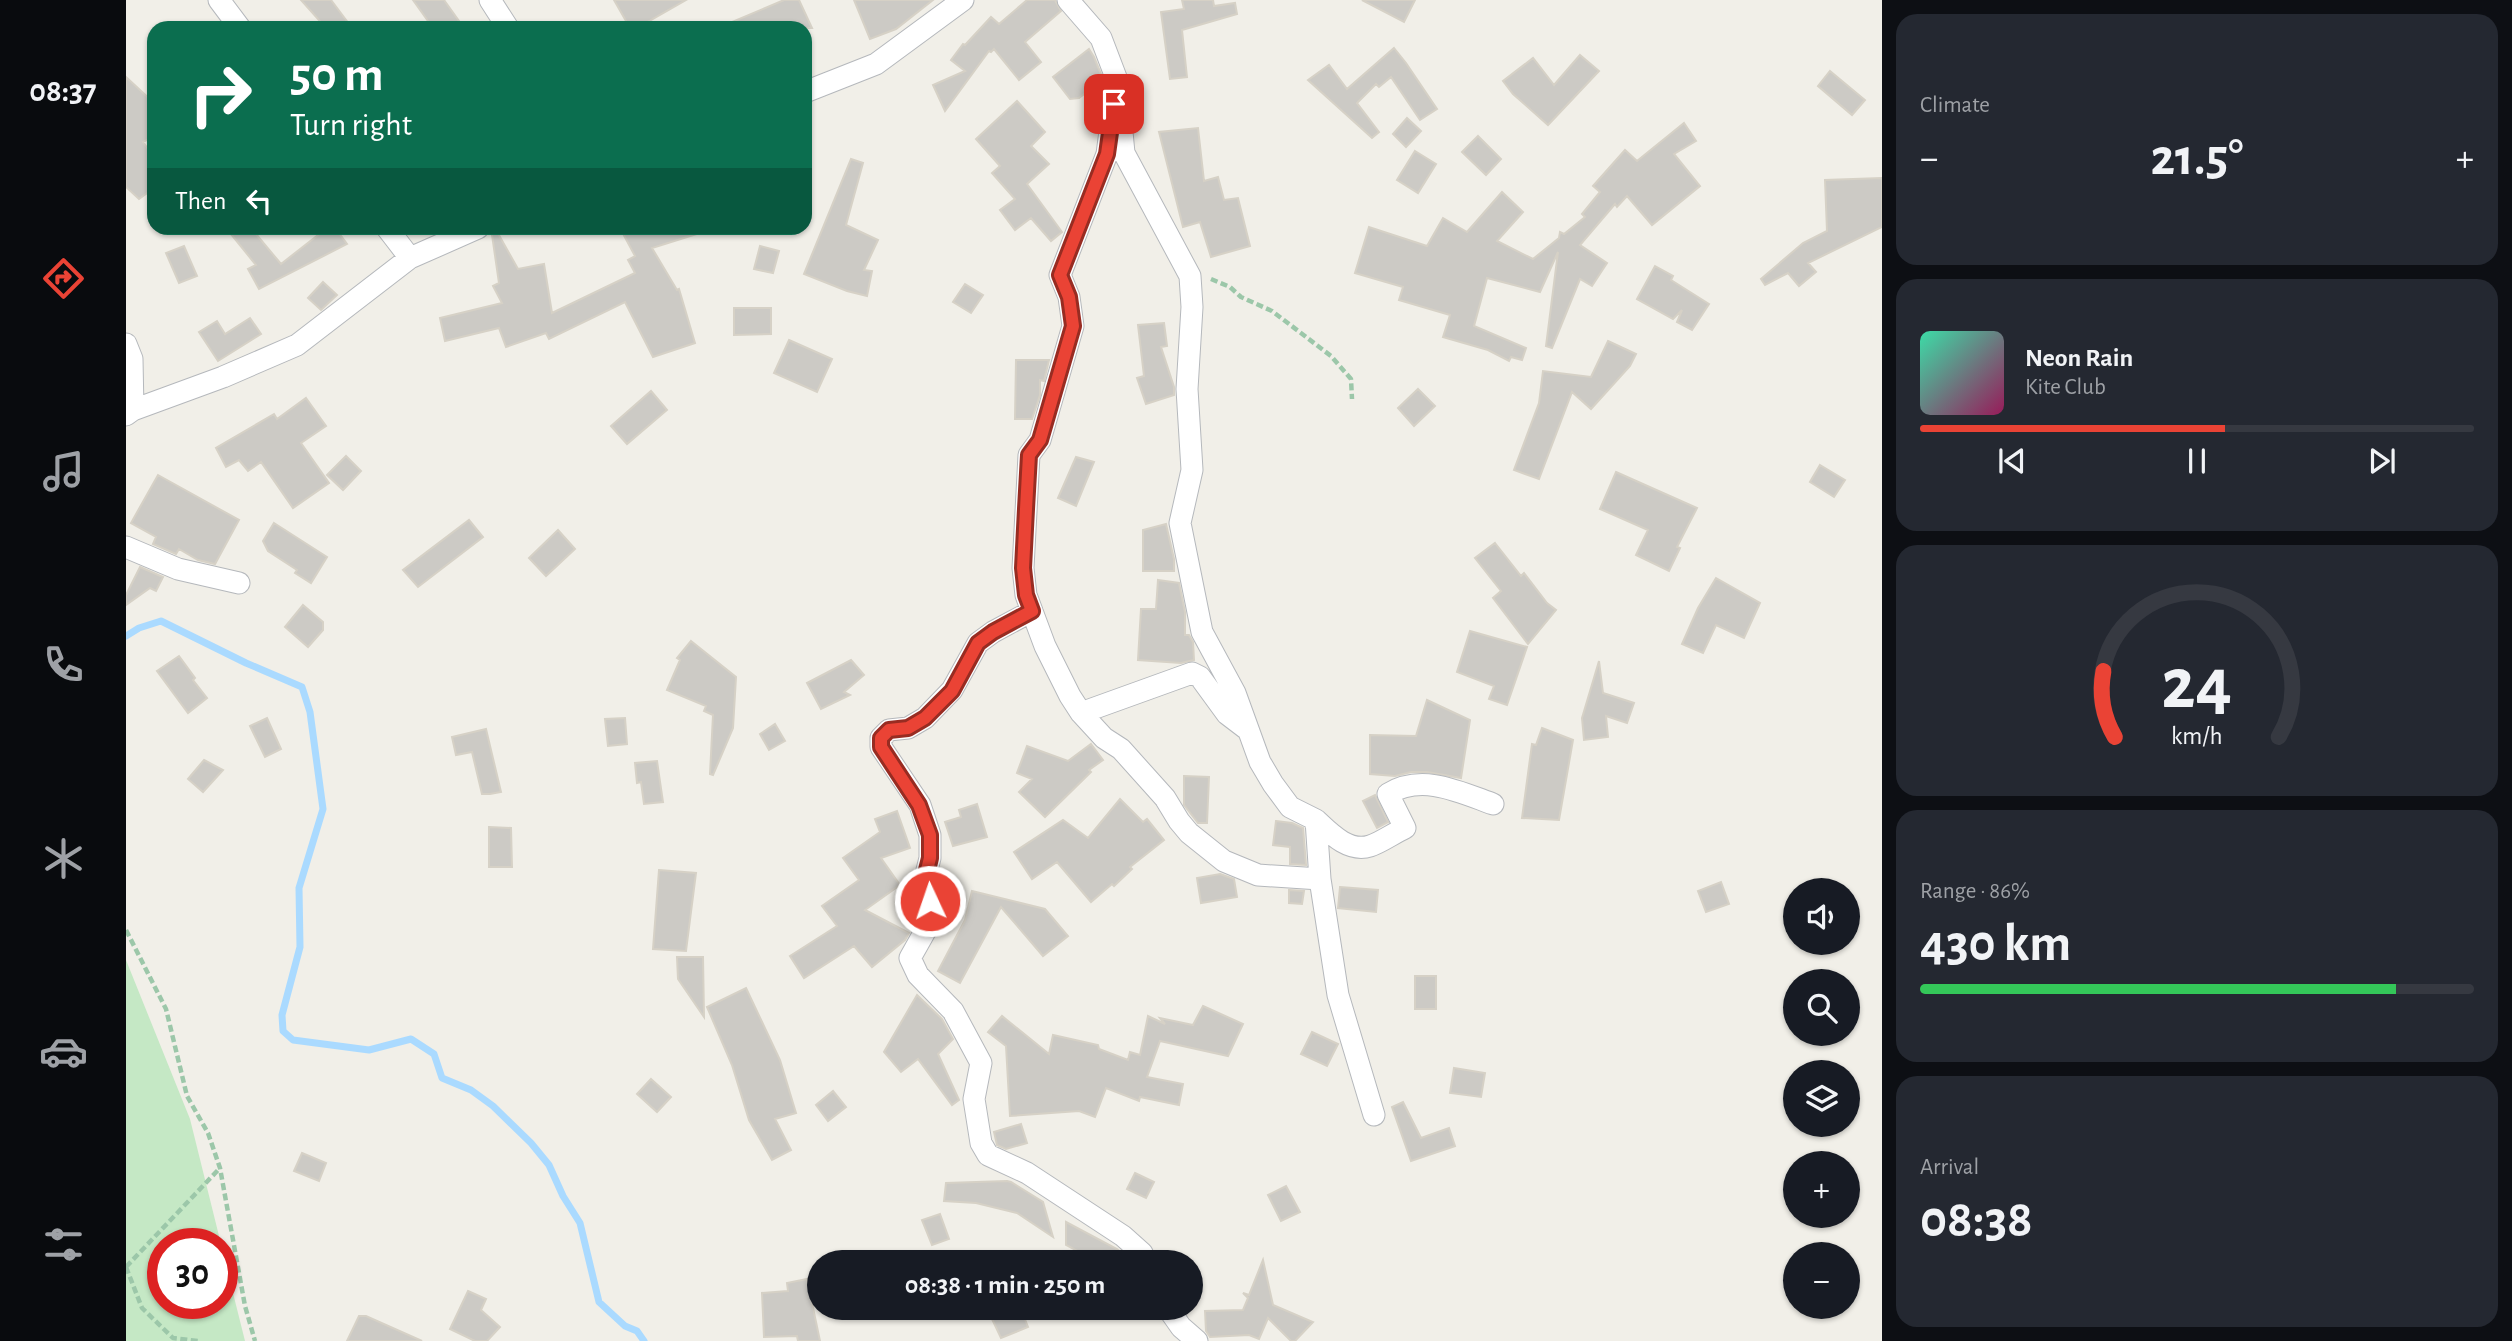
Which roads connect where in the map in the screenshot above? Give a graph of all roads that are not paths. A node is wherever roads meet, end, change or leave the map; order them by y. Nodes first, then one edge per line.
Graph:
1 (219, 0) edge
2 (490, 0) edge
3 (963, 0) edge
4 (1068, 0) edge
5 (235, 21) edge
6 (504, 21) edge
7 (1117, 80) junction
8 (812, 89) edge
9 (392, 235) edge
10 (462, 235) edge
11 (410, 258) junction
12 (126, 344) edge
13 (129, 413) edge
14 (126, 547) edge
15 (239, 583) dead end
16 (1032, 611) junction
17 (1081, 713) junction
18 (1250, 731) junction
19 (1493, 804) dead end
20 (1316, 820) junction
21 (1320, 879) junction
22 (1374, 1115) dead end
23 (1139, 1250) edge
24 (1176, 1320) edge
25 (1197, 1341) edge

1 - 5 street
2 - 6 street
3 - 8 street
4 - 7 street
7 - 16 street
7 - 18 street
9 - 11 street
10 - 11 street
11 - 13 street
12 - 13 street
14 - 15 street
16 - 17 street
16 - 23 street
17 - 18 street
17 - 21 street
18 - 20 street
19 - 20 street
20 - 21 street
21 - 22 street
24 - 25 street

